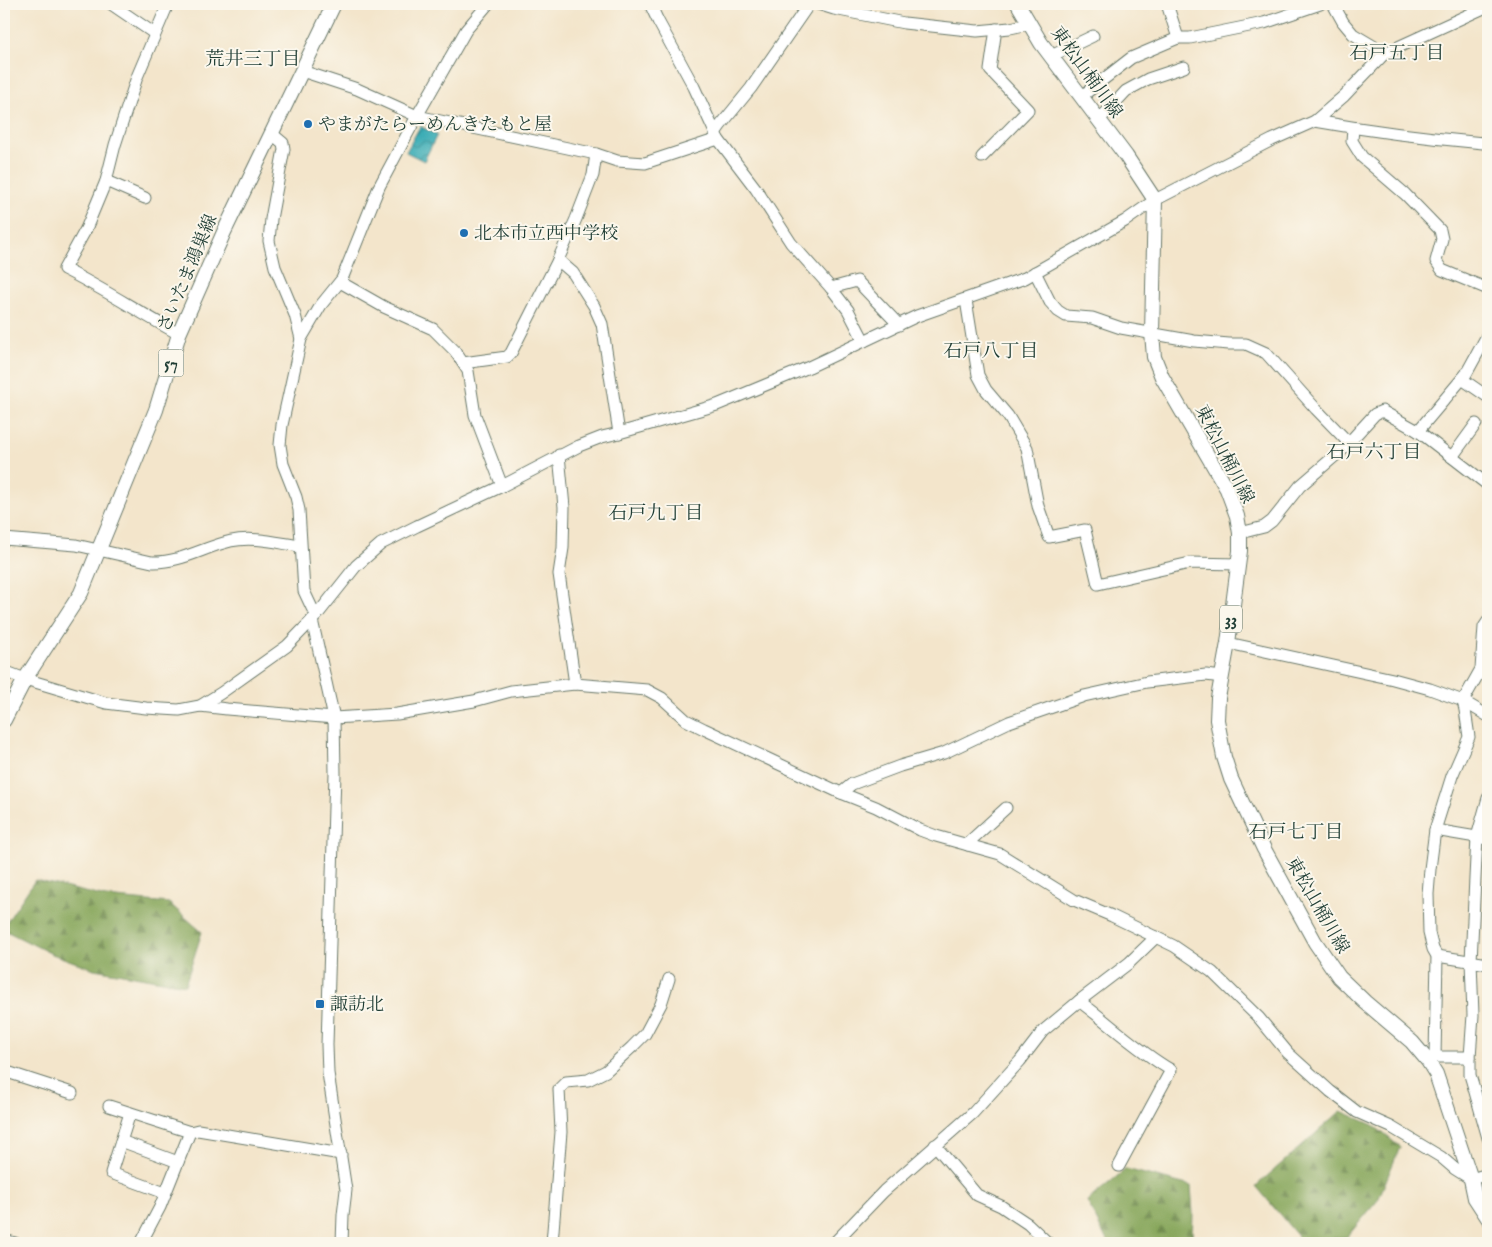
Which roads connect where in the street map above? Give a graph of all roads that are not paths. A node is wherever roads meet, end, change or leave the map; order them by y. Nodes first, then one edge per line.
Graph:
1 (111, 4) edge
2 (168, 4) edge
3 (334, 4) edge
4 (488, 4) edge
5 (650, 4) edge
6 (808, 4) edge
7 (818, 4) edge
8 (1018, 4) edge
9 (1167, 4) edge
10 (1320, 4) edge
11 (1333, 4) edge
12 (1488, 6) edge
13 (1029, 24) junction
14 (996, 29) junction
15 (155, 34) junction
16 (1094, 36) dead end
17 (1178, 38) junction
18 (1385, 53) junction
19 (1051, 56) junction
20 (1184, 67) dead end
21 (302, 71) junction
22 (1082, 96) junction
23 (417, 116) junction
24 (1100, 120) junction
25 (1315, 121) junction
26 (1353, 128) junction
27 (271, 133) junction
28 (717, 136) junction
29 (1488, 137) edge
30 (596, 154) junction
31 (982, 157) dead end
32 (106, 181) junction
33 (145, 198) dead end
34 (1155, 200) junction
35 (558, 260) junction
36 (1035, 272) junction
37 (340, 282) junction
38 (832, 288) junction
39 (1488, 289) edge
40 (966, 300) junction
41 (899, 325) junction
42 (1152, 333) junction
43 (179, 334) junction
44 (1488, 334) edge
45 (301, 339) junction
46 (864, 341) junction
47 (463, 363) junction
48 (1462, 379) junction
49 (1488, 398) edge
50 (1476, 424) dead end
51 (1418, 431) junction
52 (619, 433) junction
53 (1349, 443) junction
54 (558, 455) junction
55 (1452, 457) junction
56 (502, 486) junction
57 (1488, 486) edge
58 (1240, 533) junction
59 (4, 539) edge
60 (300, 546) junction
61 (99, 551) junction
62 (1238, 564) junction
63 (315, 617) junction
64 (1488, 622) edge
65 (1485, 642) edge
66 (1228, 643) junction
67 (4, 671) edge
68 (1222, 677) junction
69 (25, 679) junction
70 (576, 684) junction
71 (1463, 702) junction
72 (200, 706) junction
73 (1488, 716) edge
74 (334, 718) junction
75 (4, 720) edge
76 (841, 792) junction
77 (1488, 798) edge
78 (1006, 808) dead end
79 (1435, 830) junction
80 (1483, 838) edge
81 (968, 845) junction
82 (1156, 937) junction
83 (1437, 956) junction
84 (1471, 962) junction
85 (1488, 964) edge
86 (669, 979) dead end
87 (1078, 1001) junction
88 (1470, 1057) junction
89 (1431, 1059) junction
90 (4, 1071) edge
91 (72, 1094) dead end
92 (108, 1106) dead end
93 (130, 1113) junction
94 (190, 1132) junction
95 (1488, 1138) edge
96 (121, 1141) junction
97 (935, 1145) junction
98 (342, 1154) junction
99 (178, 1162) junction
100 (1119, 1166) dead end
101 (1488, 1174) edge
102 (1471, 1179) junction
103 (165, 1193) junction
104 (1488, 1218) edge
105 (4, 1240) edge
106 (15, 1243) edge
107 (141, 1243) edge
108 (342, 1243) edge
109 (552, 1243) edge
110 (834, 1243) edge
111 (1048, 1243) edge

1 - 15 street
2 - 15 street
3 - 21 main road, さいたま鴻巣線 / 57
4 - 23 street
5 - 28 street
6 - 28 street
7 - 14 street
8 - 13 main road, 東松山桶川線
9 - 17 street
10 - 17 street
11 - 18 street
12 - 18 street
13 - 14 street
13 - 19 main road, 東松山桶川線
14 - 31 street
15 - 32 street
16 - 19 street
17 - 22 street
18 - 25 street
19 - 22 main road, 東松山桶川線
20 - 24 street
21 - 23 street
21 - 27 main road, さいたま鴻巣線 / 57
22 - 24 main road, 東松山桶川線
23 - 30 street
23 - 37 street
24 - 34 main road, 東松山桶川線
25 - 26 street
25 - 34 street
26 - 29 street
26 - 39 street
27 - 43 main road, さいたま鴻巣線 / 57
27 - 45 street
28 - 30 street
28 - 38 street
30 - 35 street
32 - 33 street
32 - 43 street
34 - 36 street
34 - 42 main road, 東松山桶川線 / 33
35 - 47 street
35 - 52 street
36 - 40 street
36 - 42 street
37 - 45 street
37 - 47 street
38 - 41 street
38 - 46 street
40 - 41 street
40 - 62 street
41 - 46 street
42 - 53 street
42 - 58 main road, 東松山桶川線 / 33
43 - 61 main road, さいたま鴻巣線 / 57
44 - 48 street
45 - 60 street
46 - 52 street
47 - 56 street
48 - 49 street
48 - 51 street
50 - 55 street
51 - 53 street
51 - 55 street
52 - 54 street
53 - 58 street
54 - 56 street
54 - 70 street
55 - 57 street
56 - 63 street
58 - 62 main road, 東松山桶川線 / 33
59 - 61 street
60 - 61 street
60 - 63 street
61 - 69 main road, さいたま鴻巣線 / 57
62 - 66 main road, 東松山桶川線 / 33
63 - 72 street
63 - 74 street
64 - 65 street
65 - 71 street
66 - 68 main road, 東松山桶川線 / 33
66 - 71 street
67 - 69 street
68 - 76 street
68 - 89 main road, 東松山桶川線 / 33
69 - 72 street
69 - 75 main road, さいたま鴻巣線 / 57
70 - 74 street
70 - 76 street
71 - 73 street
71 - 79 street
72 - 74 street
74 - 98 street
76 - 81 street
77 - 80 street
78 - 81 street
79 - 80 street
79 - 83 street
80 - 84 street
81 - 82 street
82 - 87 street
82 - 102 street
83 - 84 street
83 - 89 street
84 - 85 street
84 - 88 street
86 - 109 street
87 - 97 street
87 - 100 street
88 - 89 street
88 - 95 street
89 - 102 main road, 東松山桶川線 / 33
90 - 91 street
92 - 93 street
93 - 94 street
93 - 96 street
94 - 98 street
94 - 99 street
96 - 99 street
96 - 103 street
97 - 110 street
97 - 111 street
98 - 108 street
99 - 103 street
101 - 102 street
102 - 104 main road, 東松山桶川線 / 33
103 - 107 street
105 - 106 street

